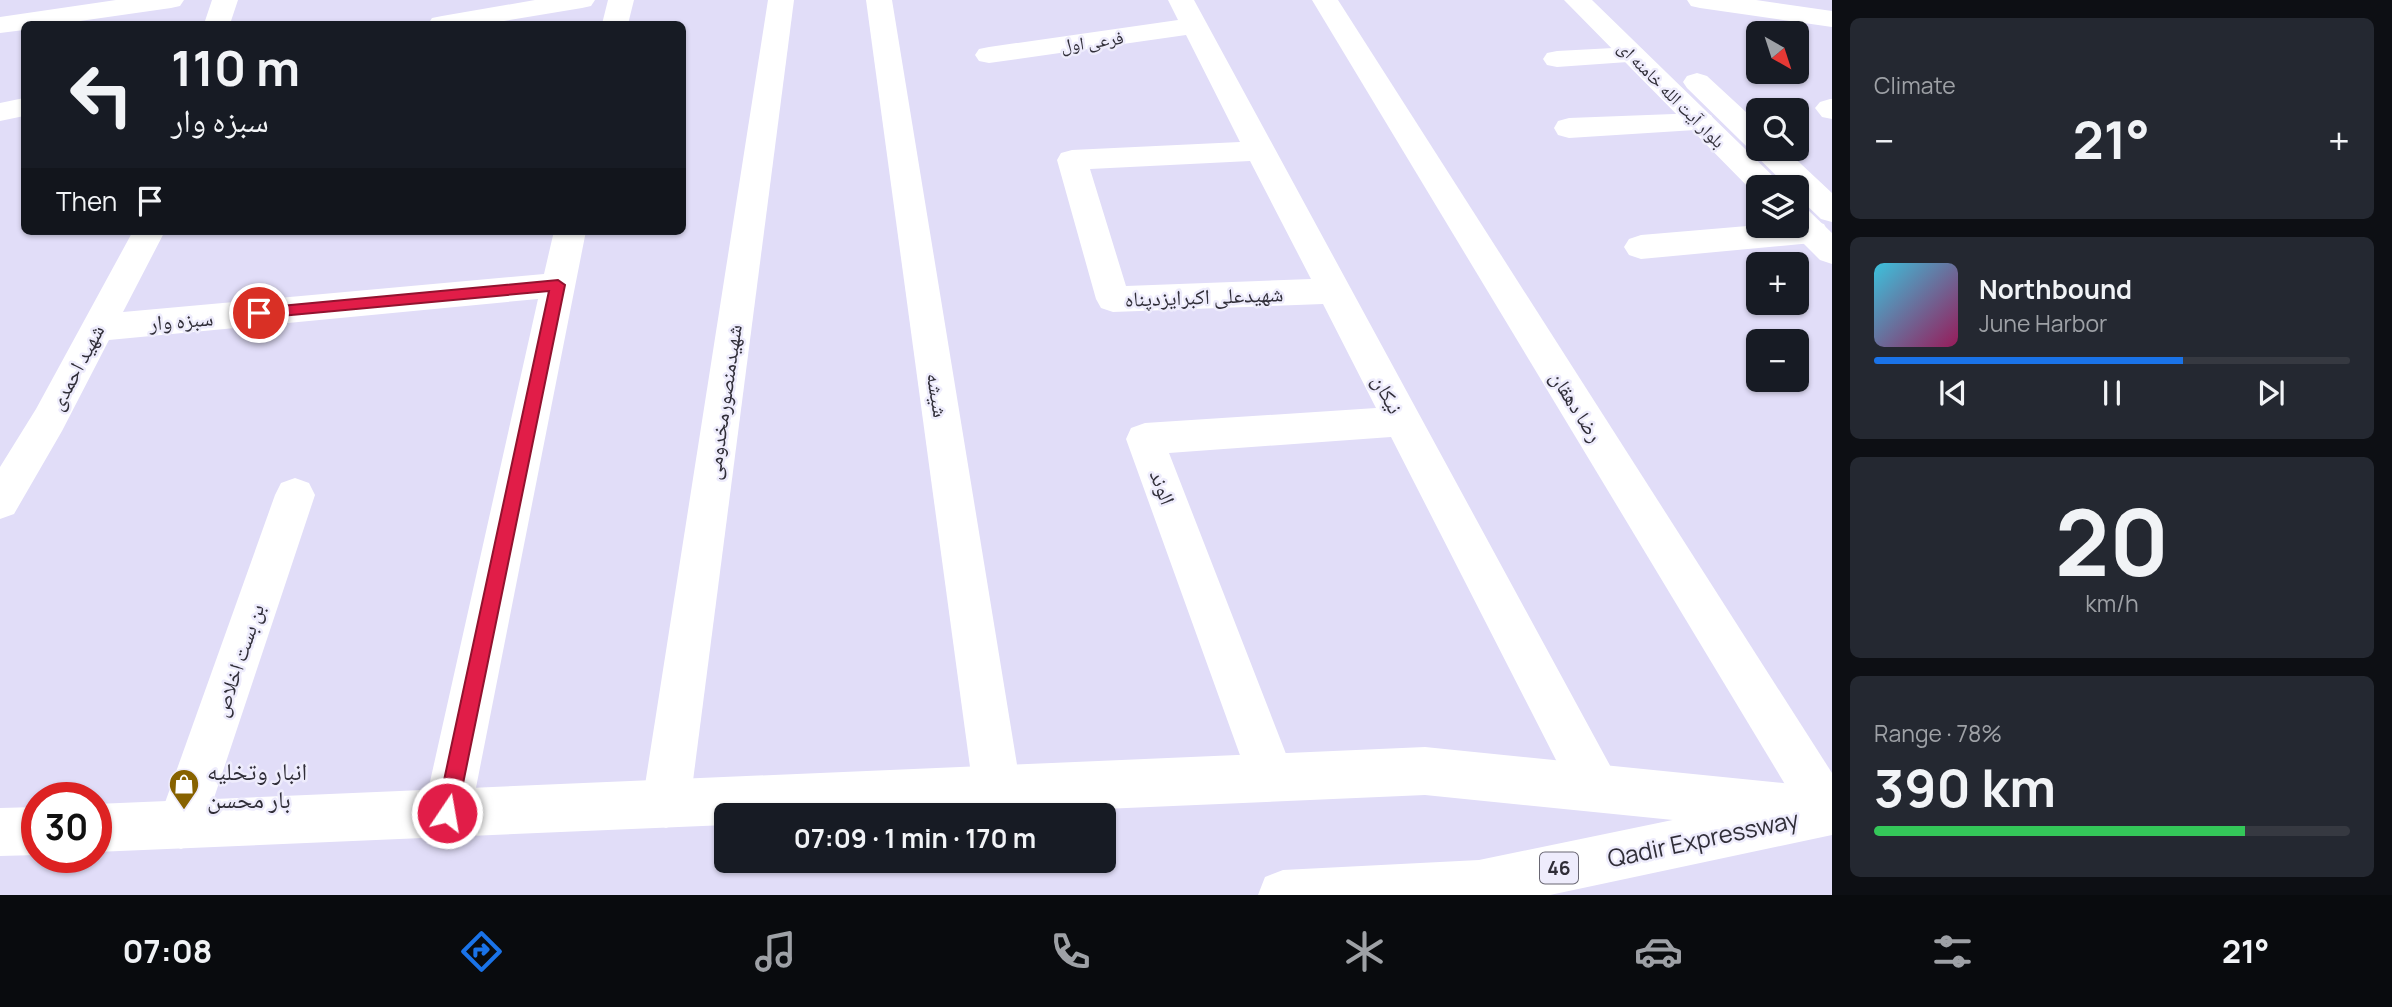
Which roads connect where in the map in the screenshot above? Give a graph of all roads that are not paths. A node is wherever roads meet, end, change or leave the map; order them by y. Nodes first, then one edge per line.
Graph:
1 (8, 0) edge
2 (171, 0) edge
3 (225, 0) edge
4 (582, 0) edge
5 (621, 0) edge
6 (781, 0) edge
7 (879, 0) edge
8 (1325, 0) edge
9 (1577, 0) edge
10 (1611, 0) edge
11 (1700, 0) edge
12 (1188, 13) edge
13 (0, 15) edge
14 (532, 17) edge
15 (1832, 19) edge
16 (27, 21) edge
17 (217, 21) edge
18 (481, 21) edge
19 (616, 21) edge
20 (21, 22) edge
21 (0, 25) edge
22 (989, 55) dead end
23 (1632, 55) junction
24 (1557, 59) dead end
25 (21, 108) edge
26 (0, 112) edge
27 (1700, 122) junction
28 (1569, 128) dead end
29 (1746, 129) edge
30 (1261, 151) junction
31 (1775, 161) edge
32 (1754, 175) edge
33 (1818, 228) edge
34 (147, 235) edge
35 (569, 235) edge
36 (1641, 247) dead end
37 (558, 285) junction
38 (1335, 291) junction
39 (96, 328) junction
40 (1403, 421) junction
41 (295, 495) dead end
42 (0, 502) edge
43 (1271, 777) junction
44 (1596, 788) junction
45 (998, 789) junction
46 (666, 804) junction
47 (1831, 812) edge
48 (447, 813) junction
49 (181, 825) junction
50 (112, 827) edge
51 (21, 831) edge
52 (0, 832) edge
53 (1283, 895) edge

1 - 13 main road
2 - 16 main road
3 - 17 main road
4 - 14 main road
5 - 19 main road
6 - 46 main road, شهیدمنصورمخدومی
7 - 45 main road, شیشه
8 - 47 main road, رضا دهقان
9 - 23 main road, بلوار آیت الله خامنه ای
10 - 29 main road, بلوار آیت الله خامنه ای
11 - 15 main road
12 - 22 main road, فرعی اول
12 - 30 main road, نیکان
14 - 18 main road
20 - 21 main road
23 - 24 main road
23 - 27 main road, بلوار آیت الله خامنه ای
25 - 26 main road
27 - 28 main road
27 - 32 main road, بلوار آیت الله خامنه ای
30 - 38 main road, نیکان
30 - 38 main road, شهیدعلی اکبرایزدپناه
31 - 33 main road
33 - 36 main road
34 - 39 main road, شهید احمدی
35 - 37 main road
37 - 39 main road, سبزه وار
37 - 48 main road
38 - 40 main road, نیکان
39 - 42 main road, شهید احمدی
40 - 43 main road, الوند
40 - 44 main road, نیکان
41 - 49 main road, بن بست اخلاص
43 - 44 main road
43 - 45 main road
44 - 47 main road
45 - 46 main road
46 - 48 main road
47 - 53 main road, Qadir Expressway / 46
48 - 49 main road
49 - 50 main road
51 - 52 main road

